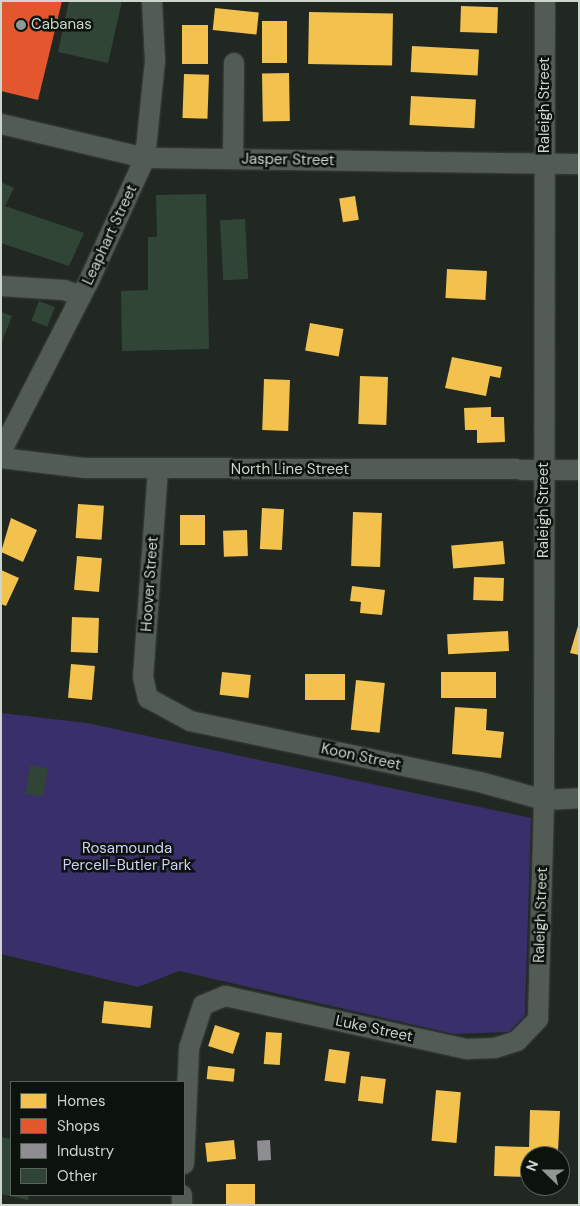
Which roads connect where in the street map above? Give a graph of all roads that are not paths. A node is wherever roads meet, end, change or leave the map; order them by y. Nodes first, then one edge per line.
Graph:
1 (152, 1) edge
2 (546, 1) edge
3 (234, 62) dead end
4 (1, 124) edge
5 (145, 158) junction
6 (233, 159) junction
7 (546, 164) junction
8 (579, 164) edge
9 (1, 286) edge
10 (82, 296) junction
11 (1, 452) edge
12 (1, 458) edge
13 (158, 469) junction
14 (543, 470) junction
15 (579, 470) edge
16 (148, 698) joint
17 (579, 798) edge
18 (544, 800) junction
19 (538, 1019) joint
20 (185, 1141) edge

1 - 5 street, Leaphart Street
2 - 7 street, Raleigh Street
3 - 6 street
4 - 5 street, Jasper Street
5 - 6 street, Jasper Street
5 - 10 street, Leaphart Street
6 - 7 street, Jasper Street
7 - 8 street, Jasper Street
7 - 14 street, Raleigh Street
9 - 10 street
10 - 11 street, Leaphart Street
12 - 13 street, North Line Street
13 - 14 street, North Line Street
13 - 16 street, Hoover Street
14 - 15 street, North Line Street
14 - 18 street, Raleigh Street
16 - 18 street, Koon Street
17 - 18 street, Koon Street
18 - 19 street, Raleigh Street
19 - 20 street, Luke Street

